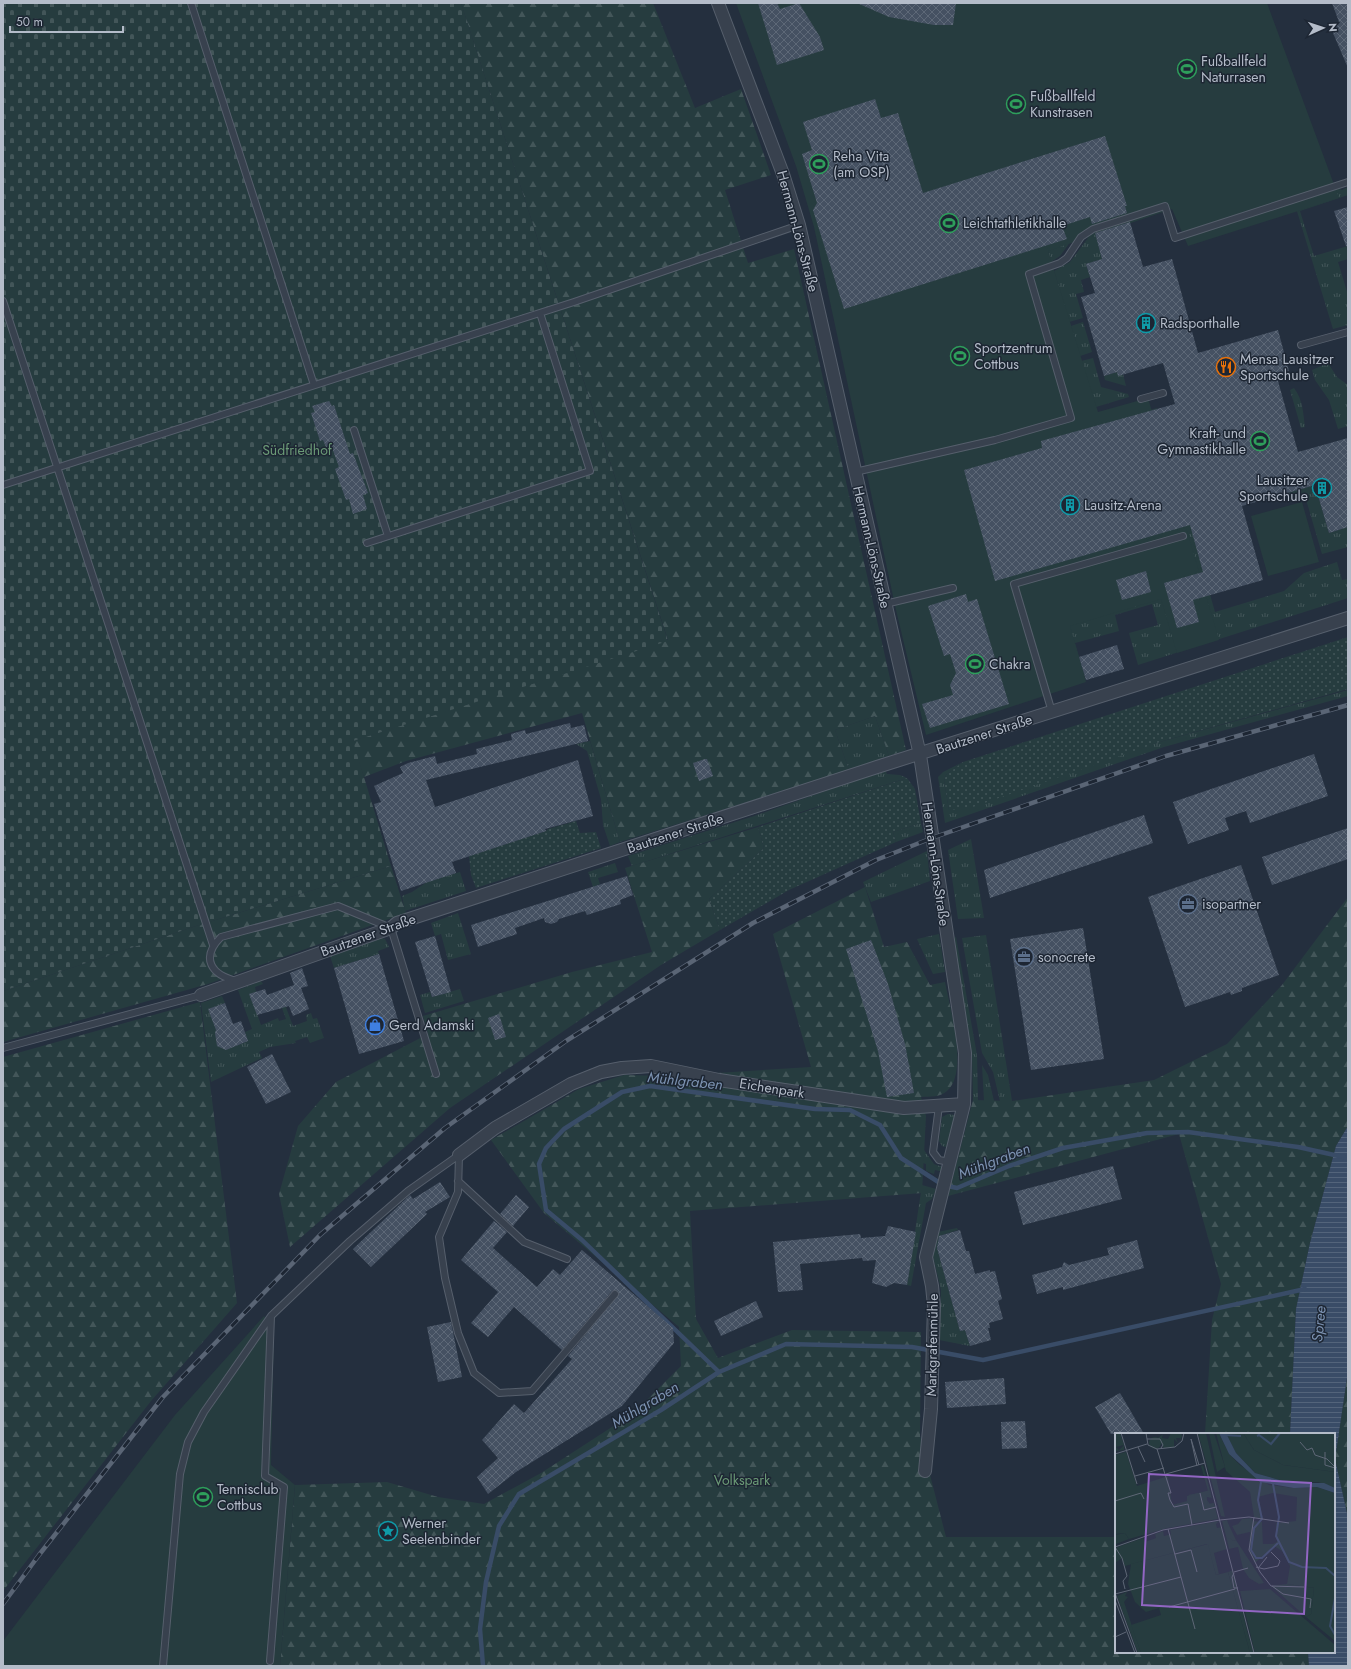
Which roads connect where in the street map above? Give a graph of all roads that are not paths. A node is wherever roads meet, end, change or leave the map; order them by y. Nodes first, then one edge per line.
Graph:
1 (191, 3) edge
2 (718, 3) edge
3 (1348, 182) edge
4 (799, 225) junction
5 (3, 301) edge
6 (540, 312) junction
7 (1348, 332) edge
8 (1301, 345) dead end
9 (314, 385) junction
10 (1163, 393) dead end
11 (1141, 399) dead end
12 (354, 430) dead end
13 (57, 467) junction
14 (855, 472) junction
15 (3, 485) edge
16 (388, 536) junction
17 (1182, 536) dead end
18 (367, 543) dead end
19 (953, 588) dead end
20 (885, 604) junction
21 (1348, 618) edge
22 (1052, 712) junction
23 (920, 755) junction
24 (391, 928) junction
25 (213, 945) junction
26 (240, 981) junction
27 (202, 995) joint
28 (3, 1048) edge
29 (436, 1074) dead end
30 (964, 1104) junction
31 (939, 1106) junction
32 (459, 1155) junction
33 (950, 1162) junction
34 (458, 1181) junction
35 (567, 1259) dead end
36 (615, 1294) dead end
37 (271, 1316) junction
38 (925, 1471) dead end
39 (270, 1661) dead end
40 (163, 1666) edge

1 - 9 lane
2 - 4 street, Hermann-Löns-Straße
3 - 14 lane
4 - 6 lane
4 - 14 street, Hermann-Löns-Straße
5 - 13 lane
6 - 9 lane
6 - 16 lane
7 - 8 lane
9 - 13 lane
10 - 11 lane
12 - 16 lane
13 - 15 lane
13 - 25 lane
14 - 20 street, Hermann-Löns-Straße
16 - 18 lane
17 - 22 lane
19 - 20 lane
20 - 23 street, Hermann-Löns-Straße
21 - 22 street, Bautzener Straße
22 - 23 street, Bautzener Straße
23 - 24 street, Bautzener Straße
23 - 30 street, Hermann-Löns-Straße
24 - 25 lane
24 - 26 street, Bautzener Straße
24 - 29 lane
25 - 26 lane
26 - 27 street, Bautzener Straße
27 - 28 lane, Bautzener Straße
30 - 31 street, Eichenpark
30 - 33 street, Markgrafenmühle
31 - 32 street, Eichenpark
31 - 33 lane
32 - 34 lane
32 - 37 lane
33 - 38 street, Markgrafenmühle
34 - 35 lane
34 - 36 lane
37 - 39 lane
37 - 40 lane

